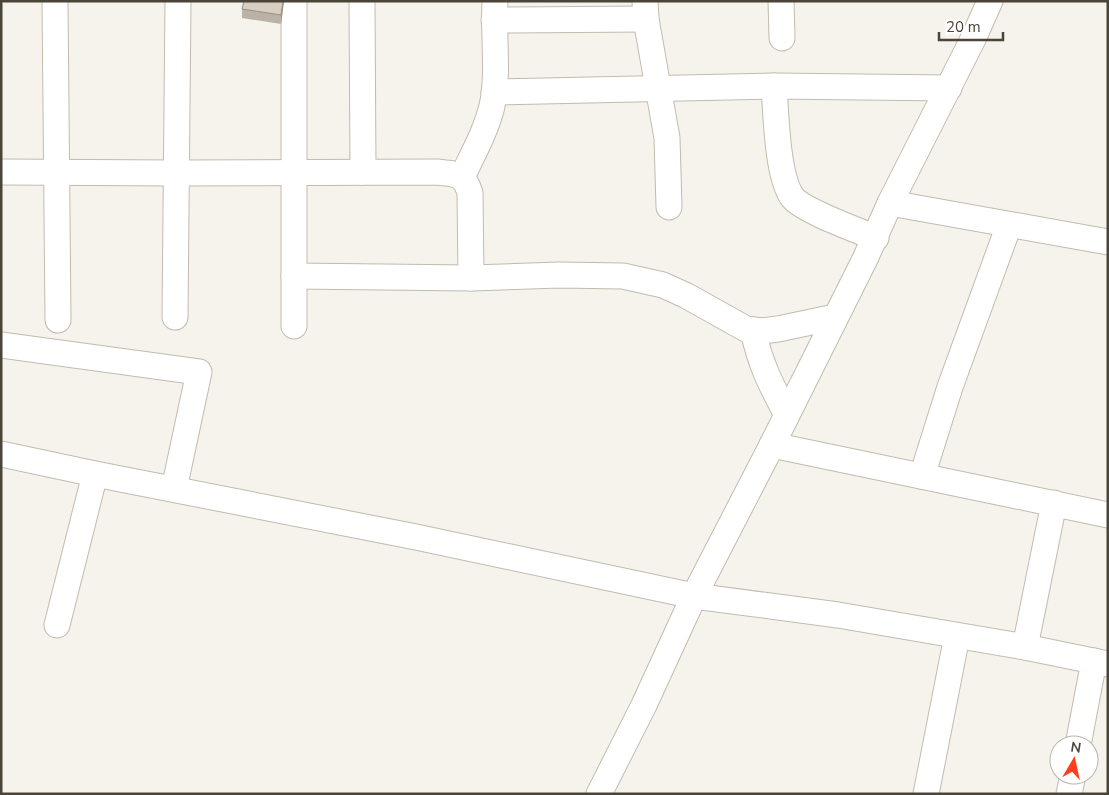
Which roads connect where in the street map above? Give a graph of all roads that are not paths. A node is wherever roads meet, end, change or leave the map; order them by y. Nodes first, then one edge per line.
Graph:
1 (54, 1) edge
2 (178, 1) edge
3 (294, 1) edge
4 (362, 1) edge
5 (781, 1) edge
6 (990, 1) edge
7 (645, 10) edge
8 (494, 11) edge
9 (782, 38) dead end
10 (774, 86) junction
11 (659, 88) junction
12 (949, 88) junction
13 (494, 92) junction
14 (57, 171) junction
15 (1, 172) edge
16 (364, 172) junction
17 (176, 173) junction
18 (294, 173) junction
19 (462, 177) junction
20 (890, 203) junction
21 (669, 207) dead end
22 (1009, 225) junction
23 (876, 238) junction
24 (1108, 242) edge
25 (294, 276) junction
26 (471, 278) junction
27 (175, 317) dead end
28 (835, 318) junction
29 (58, 320) dead end
30 (294, 326) dead end
31 (753, 330) junction
32 (1, 345) edge
33 (787, 415) junction
34 (772, 445) junction
35 (1, 454) edge
36 (95, 474) junction
37 (922, 476) junction
38 (174, 490) junction
39 (1054, 504) junction
40 (1108, 515) edge
41 (694, 596) junction
42 (57, 625) dead end
43 (956, 636) junction
44 (1025, 648) junction
45 (1101, 663) edge
46 (1081, 735) edge
47 (599, 794) edge
48 (926, 794) edge

1 - 14 street
2 - 17 street
3 - 18 street
4 - 16 street
5 - 9 street
6 - 12 street
7 - 8 street
7 - 11 street
8 - 13 street
10 - 11 street
10 - 12 street
10 - 23 street
11 - 13 street
11 - 21 street
12 - 20 street
13 - 19 street
14 - 15 street
14 - 17 street
14 - 29 street
16 - 18 street
16 - 19 street
17 - 18 street
17 - 27 street
18 - 25 street
19 - 26 street
20 - 22 street
20 - 23 street
22 - 24 street
22 - 37 street
23 - 28 street
25 - 26 street
25 - 30 street
26 - 31 street
28 - 31 street
28 - 33 street
31 - 33 street
32 - 38 street
33 - 34 street
34 - 37 street
34 - 41 street
35 - 36 street
36 - 38 street
36 - 42 street
37 - 39 street
38 - 41 street
39 - 40 street
39 - 44 street
41 - 43 street
41 - 47 street
43 - 44 street
43 - 48 street
44 - 45 street
45 - 46 street

